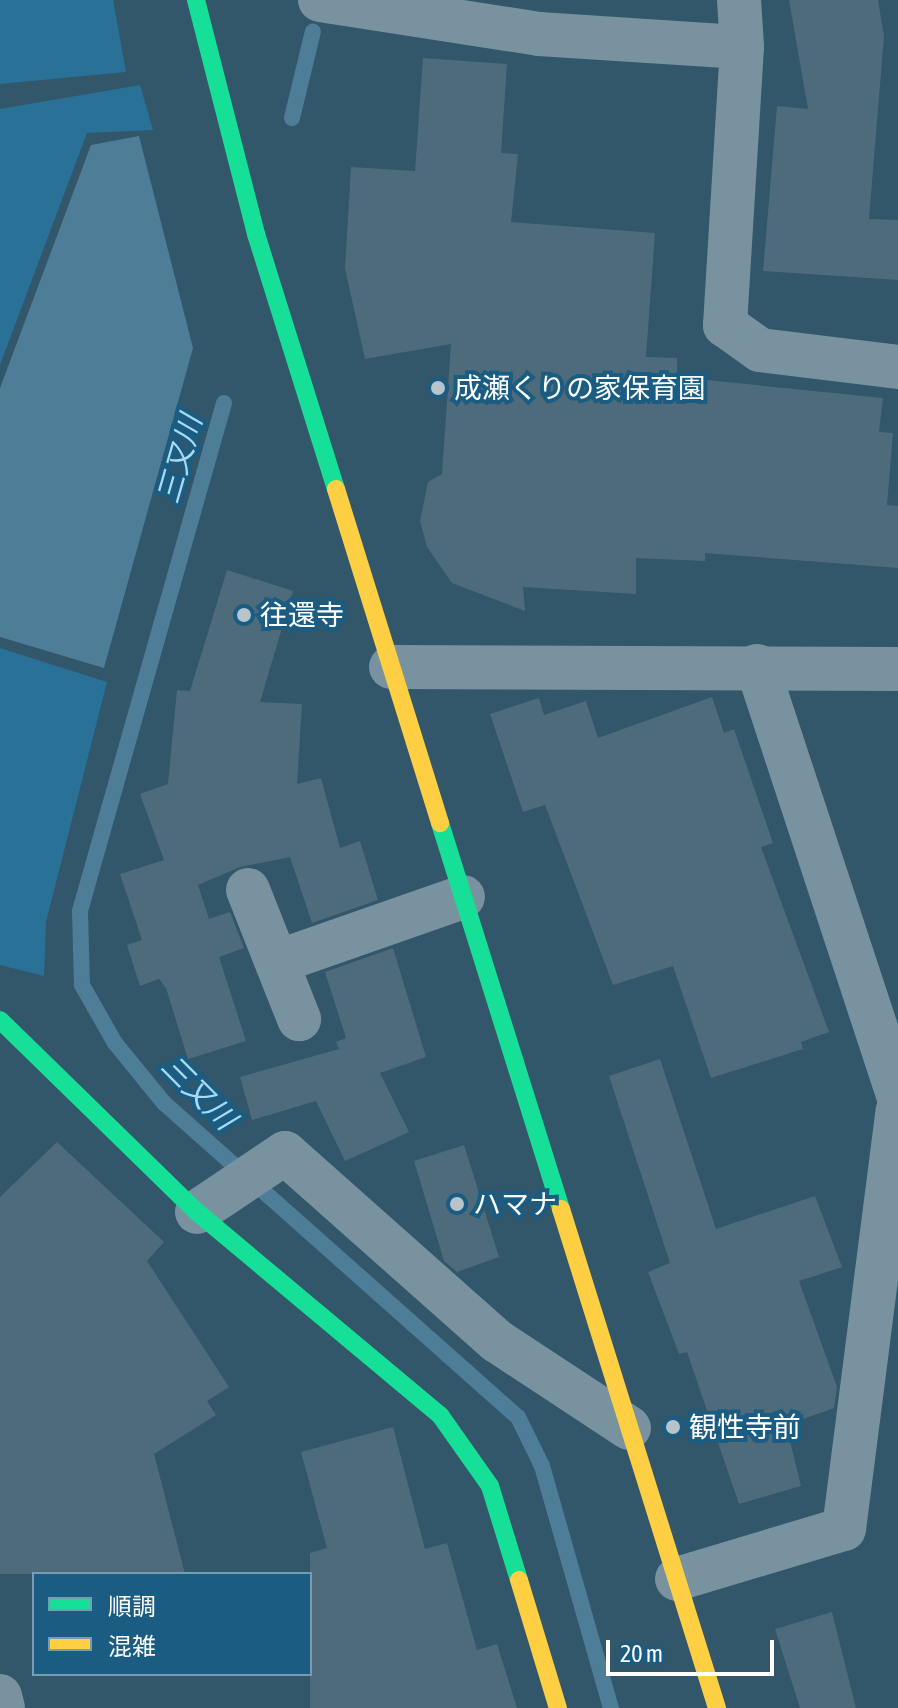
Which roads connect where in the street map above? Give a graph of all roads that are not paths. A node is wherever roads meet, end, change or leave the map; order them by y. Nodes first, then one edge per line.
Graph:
1 (196, 0) edge
2 (320, 0) edge
3 (739, 0) edge
4 (742, 47) junction
5 (898, 367) edge
6 (757, 666) junction
7 (391, 667) junction
8 (898, 669) edge
9 (248, 890) dead end
10 (463, 897) junction
11 (277, 962) junction
12 (299, 1019) dead end
13 (0, 1020) edge
14 (898, 1095) edge
15 (898, 1110) edge
16 (204, 1205) junction
17 (629, 1428) junction
18 (677, 1579) junction
19 (0, 1696) edge
20 (3, 1708) edge
21 (558, 1708) edge
22 (717, 1708) edge

1 - 7 street
2 - 4 street
3 - 4 street
4 - 5 street
6 - 7 street
6 - 8 street
6 - 14 street
7 - 10 street
9 - 11 street
10 - 11 street
10 - 17 street
11 - 12 street
13 - 16 street
15 - 18 street
16 - 17 street
16 - 21 street
17 - 18 street
18 - 22 street
19 - 20 street

